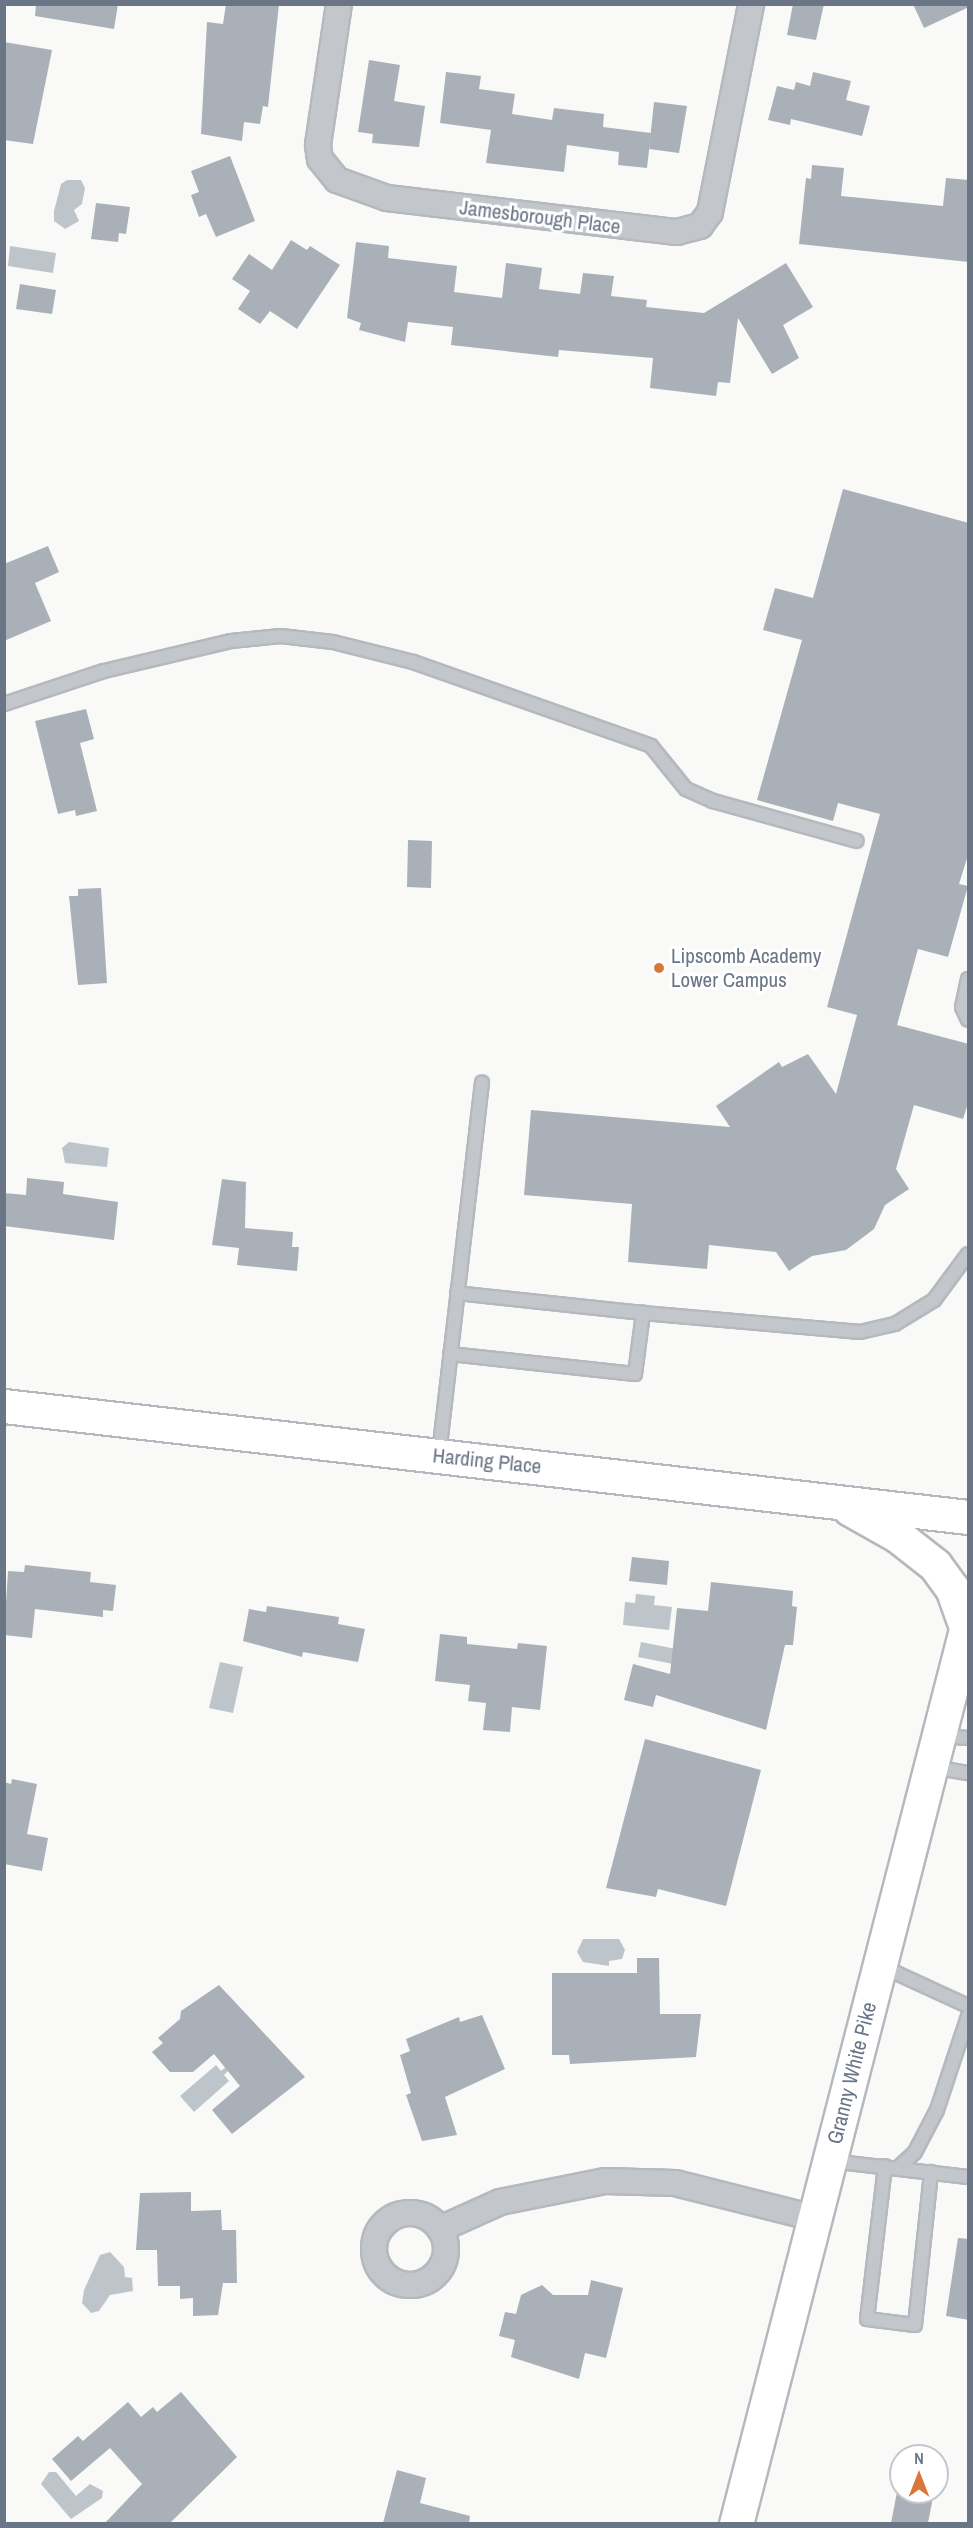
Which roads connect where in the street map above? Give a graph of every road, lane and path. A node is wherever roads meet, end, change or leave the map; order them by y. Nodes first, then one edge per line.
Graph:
1 (339, 4) edge
2 (751, 4) edge
3 (4, 704) edge
4 (857, 841) dead end
5 (969, 979) edge
6 (969, 1020) edge
7 (482, 1082) dead end
8 (969, 1254) edge
9 (458, 1293) junction
10 (643, 1313) junction
11 (450, 1354) junction
12 (4, 1406) edge
13 (439, 1455) junction
14 (835, 1501) junction
15 (969, 1517) edge
16 (968, 1626) edge
17 (947, 1747) edge
18 (969, 1773) edge
19 (880, 1966) junction
20 (969, 2006) edge
21 (969, 2016) edge
22 (829, 2161) junction
23 (885, 2166) junction
24 (898, 2168) junction
25 (931, 2172) junction
26 (969, 2177) edge
27 (814, 2218) junction
28 (440, 2229) dead end
29 (736, 2523) edge

1 - 2 street, Jamesborough Place
3 - 4 lane
5 - 6 lane
7 - 9 lane
8 - 10 lane
9 - 10 lane
9 - 11 lane
10 - 11 lane
11 - 13 lane
12 - 13 main road, Harding Place
13 - 14 main road, Harding Place
14 - 15 main road, Harding Place
14 - 16 main road
16 - 17 main road, Granny White Pike
17 - 18 lane
17 - 19 main road, Granny White Pike
19 - 20 lane
19 - 22 main road, Granny White Pike
21 - 24 lane
22 - 23 lane
22 - 27 main road, Granny White Pike
23 - 24 lane
23 - 25 lane
24 - 25 lane
25 - 26 lane
27 - 28 street
27 - 29 main road, Granny White Pike

